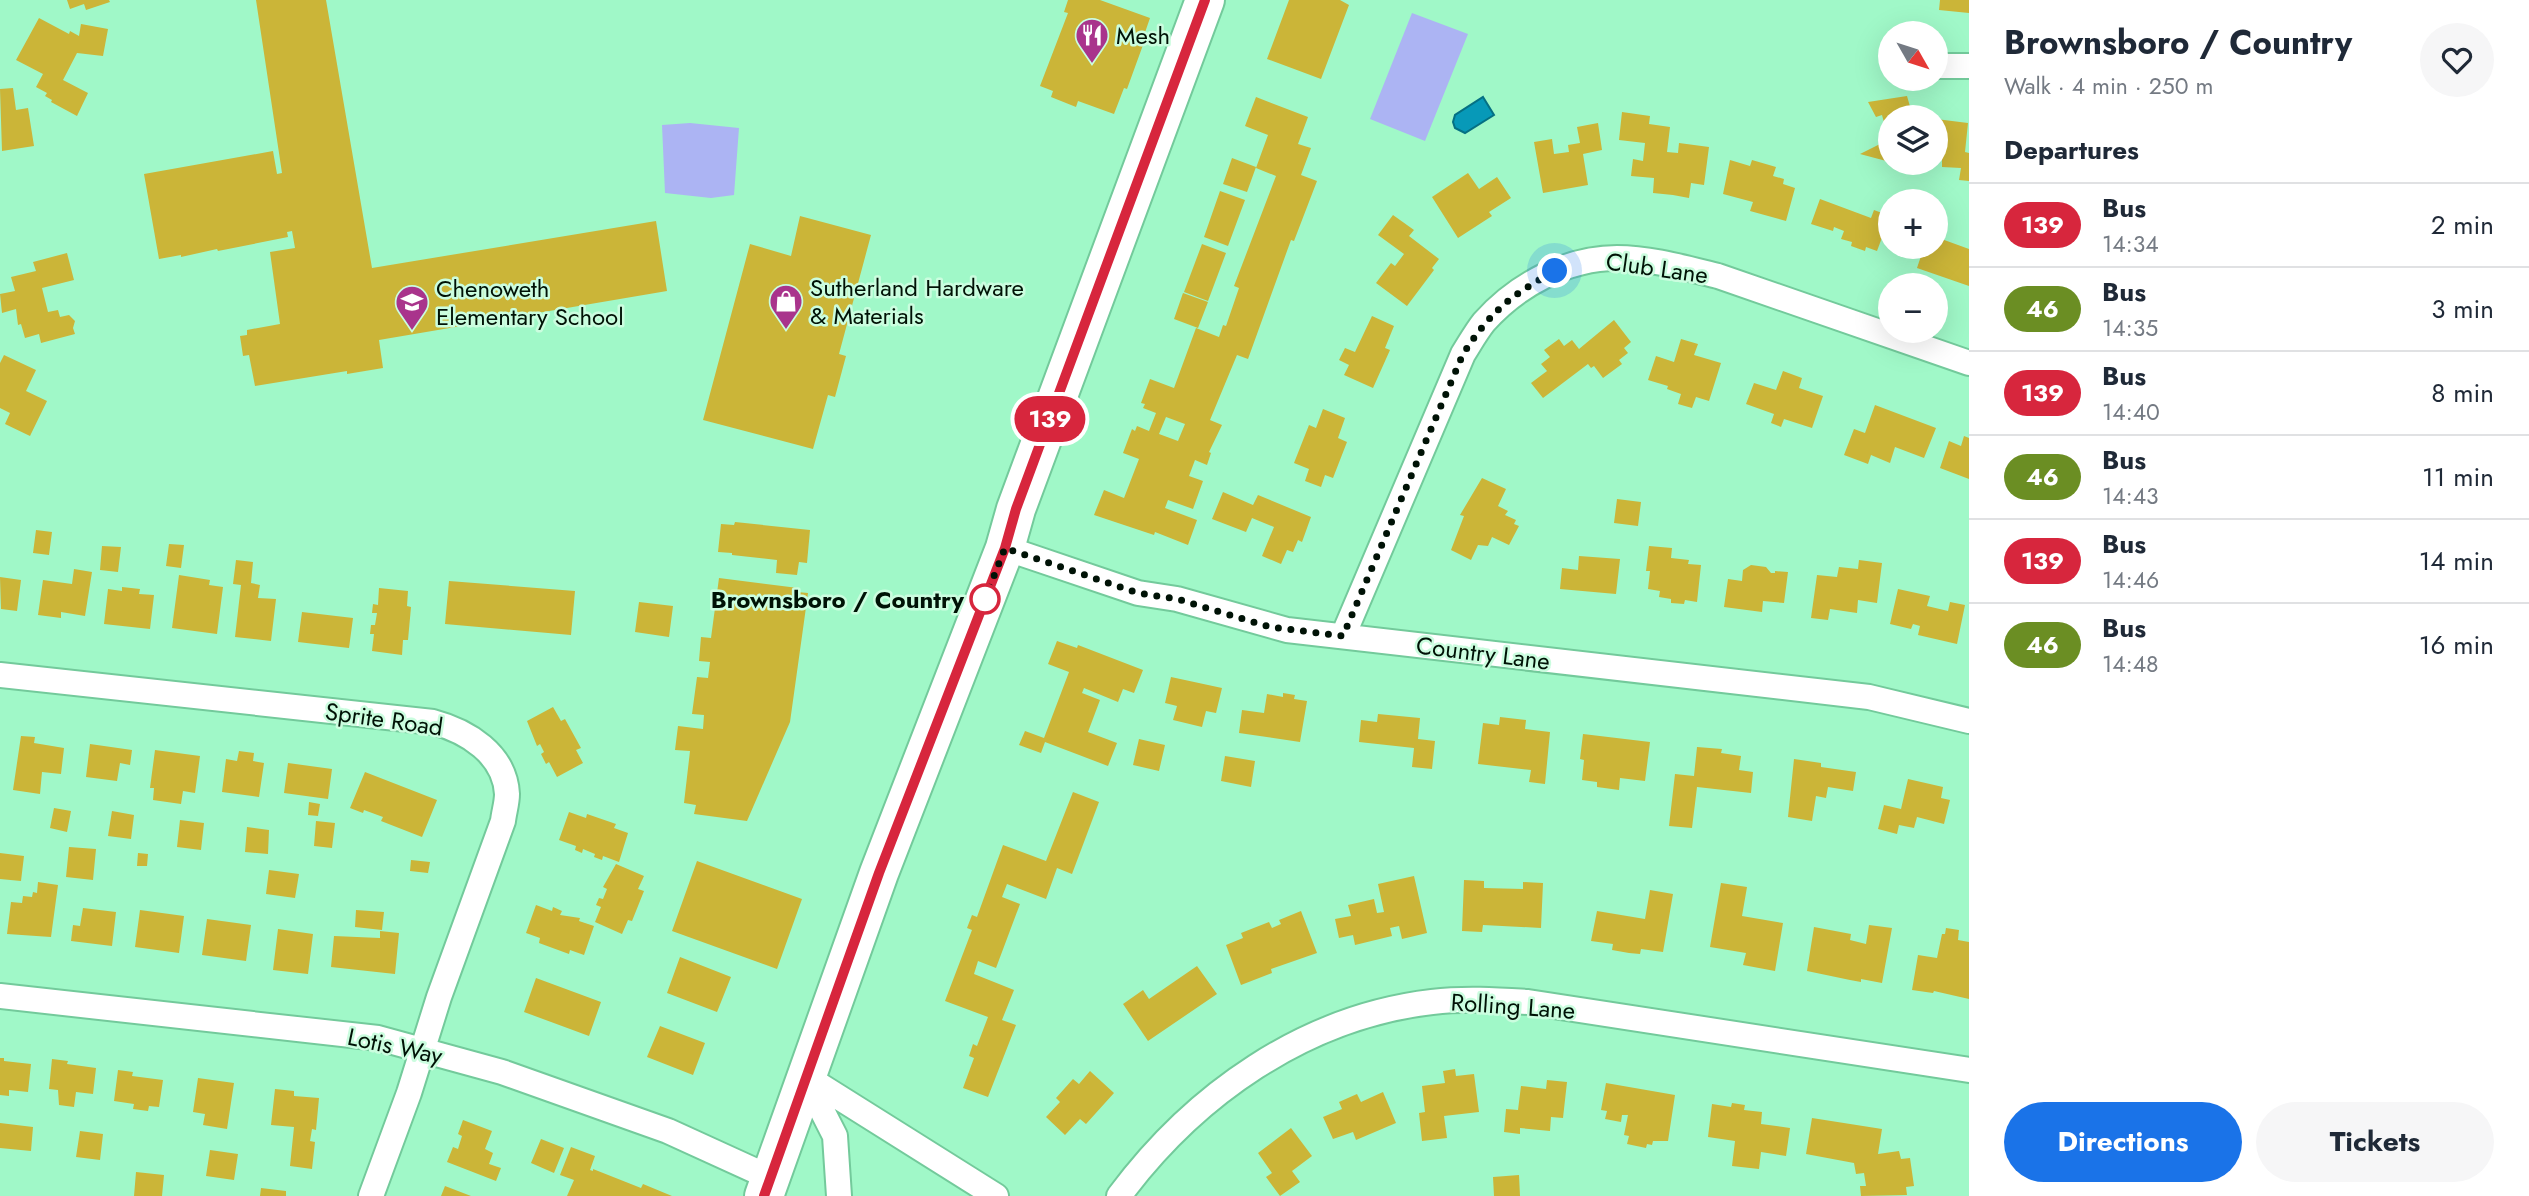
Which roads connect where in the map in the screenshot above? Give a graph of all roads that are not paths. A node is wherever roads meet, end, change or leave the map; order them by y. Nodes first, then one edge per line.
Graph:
1 (1205, 0) edge
2 (1948, 66) edge
3 (1969, 66) edge
4 (1969, 363) edge
5 (1005, 548) junction
6 (1343, 636) junction
7 (0, 675) edge
8 (1969, 721) edge
9 (0, 996) edge
10 (422, 1050) junction
11 (1969, 1070) edge
12 (805, 1076) junction
13 (767, 1187) edge
14 (371, 1196) edge
15 (839, 1196) edge
16 (996, 1196) edge
17 (1119, 1196) edge

1 - 5 main road
2 - 3 street
4 - 6 street, Club Lane
5 - 6 street, Country Lane
5 - 12 main road
6 - 8 street, Country Lane
7 - 10 street, Sprite Road
9 - 10 street, Lotis Way
10 - 13 street, Lotis Way
10 - 14 street, Sprite Road
11 - 17 street, Rolling Lane
12 - 13 main road
12 - 15 street
12 - 16 street

